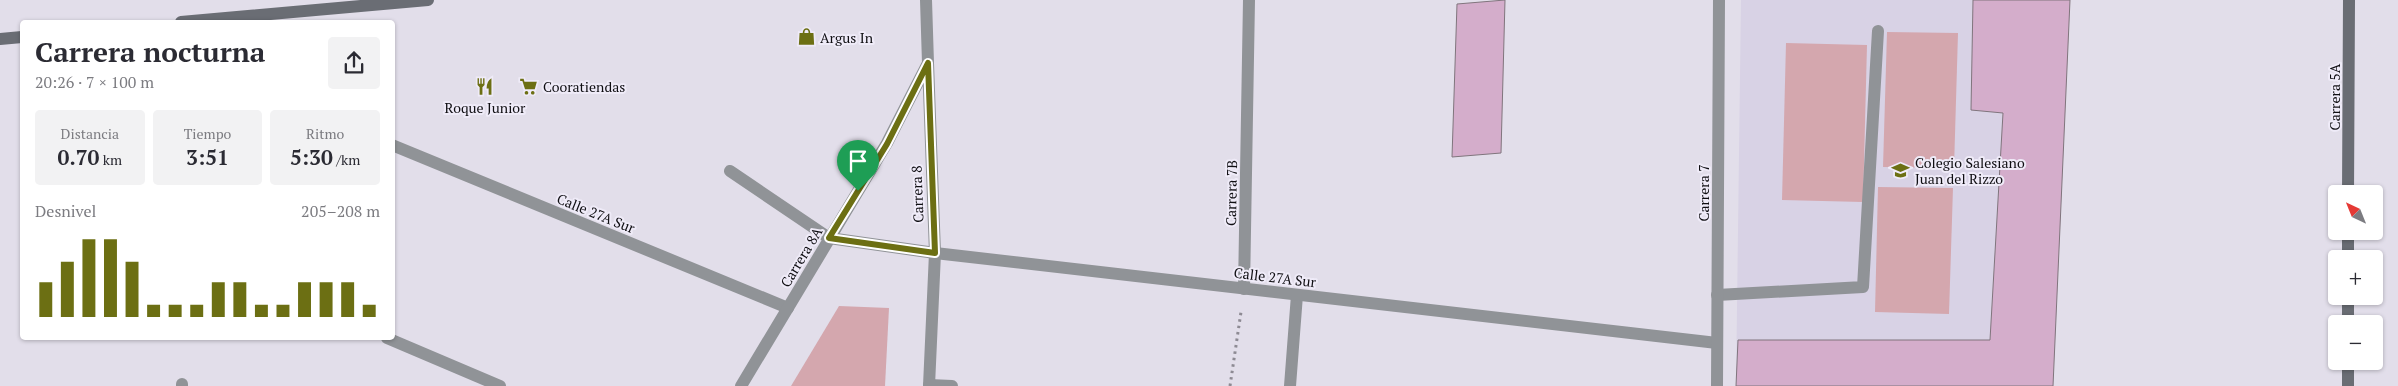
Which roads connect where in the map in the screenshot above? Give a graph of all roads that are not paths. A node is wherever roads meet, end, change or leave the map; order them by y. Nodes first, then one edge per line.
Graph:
1 (428, 0) edge
2 (926, 0) edge
3 (1249, 0) edge
4 (1718, 0) edge
5 (2349, 0) edge
6 (280, 18) edge
7 (230, 20) edge
8 (1878, 31) dead end
9 (20, 37) edge
10 (0, 39) edge
11 (928, 63) junction
12 (395, 146) edge
13 (730, 171) dead end
14 (2348, 185) edge
15 (829, 238) junction
16 (935, 253) junction
17 (1244, 289) junction
18 (1717, 294) junction
19 (1298, 295) junction
20 (788, 308) junction
21 (392, 340) edge
22 (1717, 344) junction
23 (2348, 370) edge
24 (929, 385) edge
25 (500, 386) edge
26 (741, 386) edge
27 (952, 386) edge
28 (1290, 386) edge
29 (1717, 386) edge
30 (2348, 386) edge

1 - 6 main road
2 - 11 street, Carrera 8
3 - 17 street, Carrera 7B
4 - 18 street, Carrera 7
5 - 14 main road, Carrera 5A
6 - 7 main road
8 - 18 street
9 - 10 main road
11 - 15 street, Carrera 8A
11 - 16 street, Carrera 8
12 - 20 street, Calle 27A Sur
13 - 15 street
15 - 16 street, Calle 27A Sur
15 - 20 street, Carrera 8A
16 - 17 street, Calle 27A Sur
16 - 24 street, Carrera 8
17 - 19 street, Calle 27A Sur
18 - 22 street, Carrera 7
19 - 22 street, Calle 27A Sur
19 - 28 street
20 - 26 street, Carrera 8A
21 - 25 street
22 - 29 street, Carrera 7
23 - 30 main road
24 - 27 street

